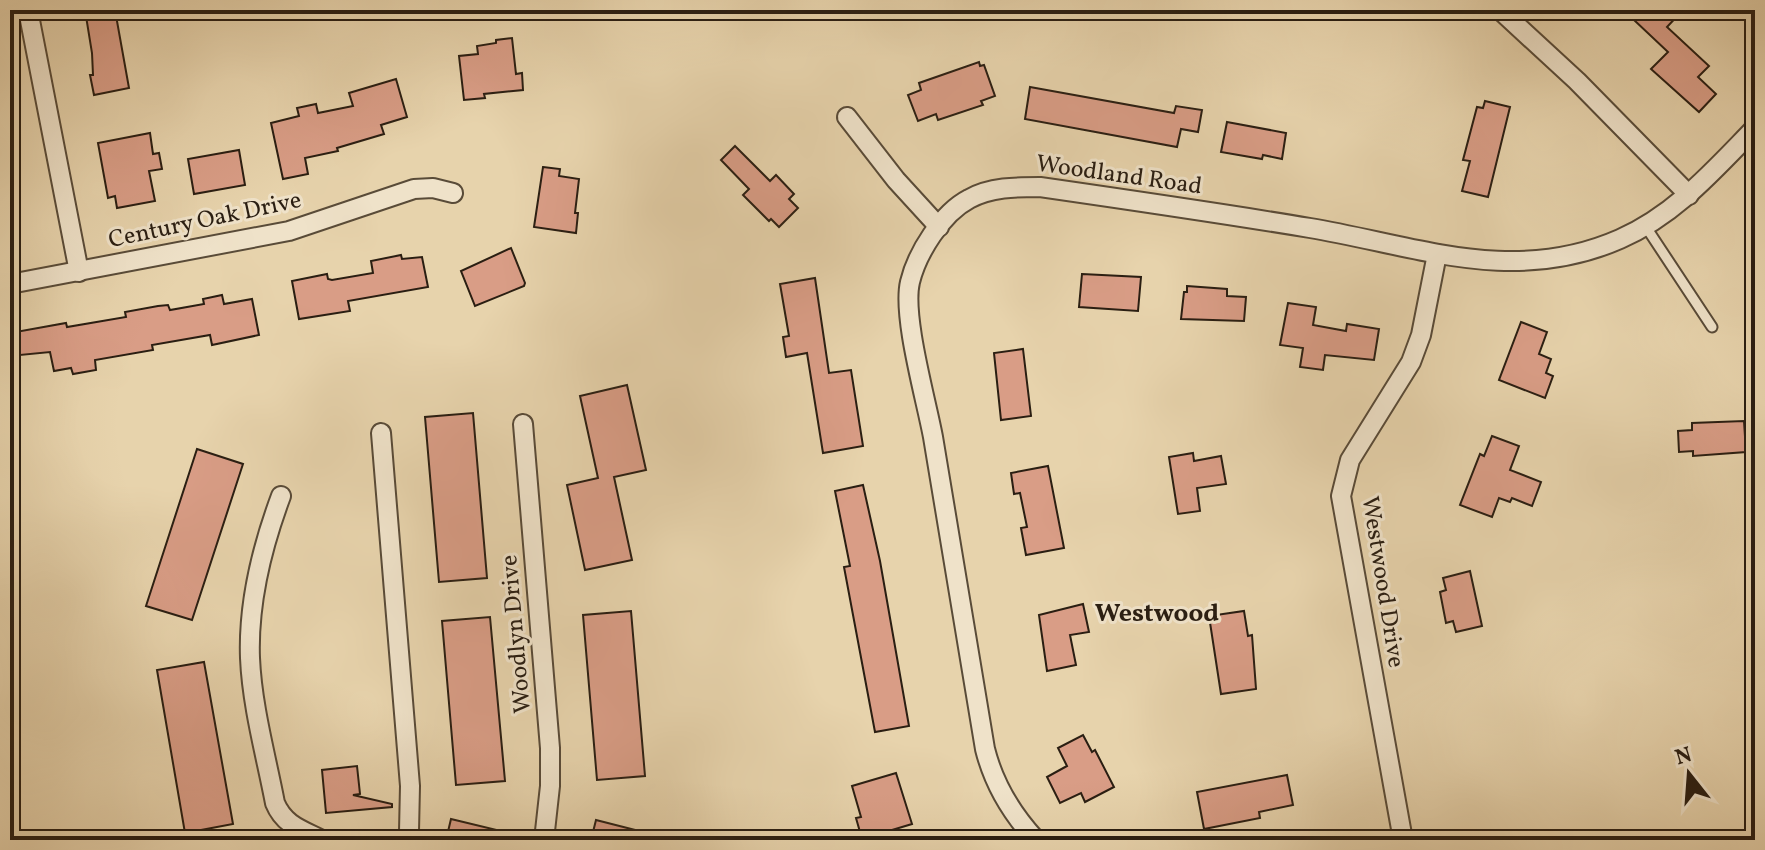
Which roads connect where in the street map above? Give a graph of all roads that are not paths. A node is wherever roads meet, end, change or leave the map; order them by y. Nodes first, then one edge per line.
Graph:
1 (28, 10) edge
2 (1500, 10) edge
3 (847, 117) dead end
4 (1755, 128) edge
5 (453, 193) dead end
6 (1689, 195) junction
7 (939, 227) junction
8 (1646, 227) junction
9 (1437, 254) junction
10 (79, 272) junction
11 (10, 284) edge
12 (1712, 327) dead end
13 (523, 424) dead end
14 (381, 433) dead end
15 (281, 496) dead end
16 (322, 840) edge
17 (405, 840) edge
18 (544, 840) edge
19 (1036, 840) edge
20 (1403, 840) edge

1 - 10 street
2 - 6 street
3 - 7 street
4 - 6 street, Woodland Road
5 - 10 street, Century Oak Drive
6 - 8 street, Woodland Road
7 - 9 street, Woodland Road
7 - 19 street, Woodland Road
8 - 9 street, Woodland Road
8 - 12 lane
9 - 20 street, Westwood Drive
10 - 11 street, Century Oak Drive
13 - 18 street, Woodlyn Drive
14 - 17 street
15 - 16 street

